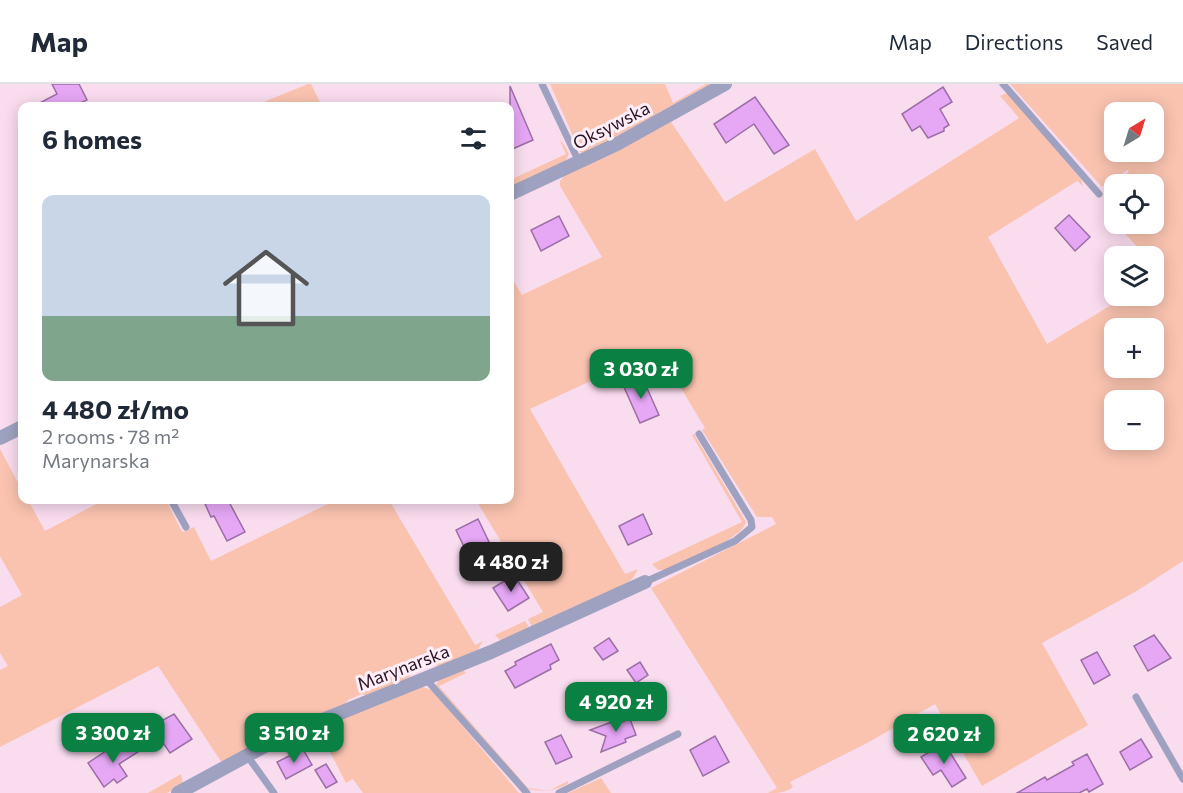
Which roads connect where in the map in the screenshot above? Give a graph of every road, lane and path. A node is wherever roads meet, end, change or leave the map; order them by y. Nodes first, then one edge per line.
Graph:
1 (542, 84) edge
2 (725, 84) edge
3 (1003, 84) edge
4 (579, 162) junction
5 (514, 192) edge
6 (1099, 194) dead end
7 (18, 429) edge
8 (699, 434) dead end
9 (0, 438) edge
10 (173, 504) edge
11 (186, 527) dead end
12 (645, 582) joint
13 (425, 678) junction
14 (1136, 697) dead end
15 (678, 734) dead end
16 (246, 754) junction
17 (1183, 779) edge
18 (178, 793) edge
19 (274, 793) edge
20 (527, 793) edge
21 (559, 793) edge

1 - 4 lane
2 - 4 street, Oksywska
3 - 6 lane
4 - 5 street, Oksywska
7 - 9 street
8 - 12 lane
10 - 11 lane
12 - 13 street, Marynarska
13 - 16 street, Marynarska
13 - 20 lane
14 - 17 lane
15 - 21 lane
16 - 18 street, Marynarska
16 - 19 lane

